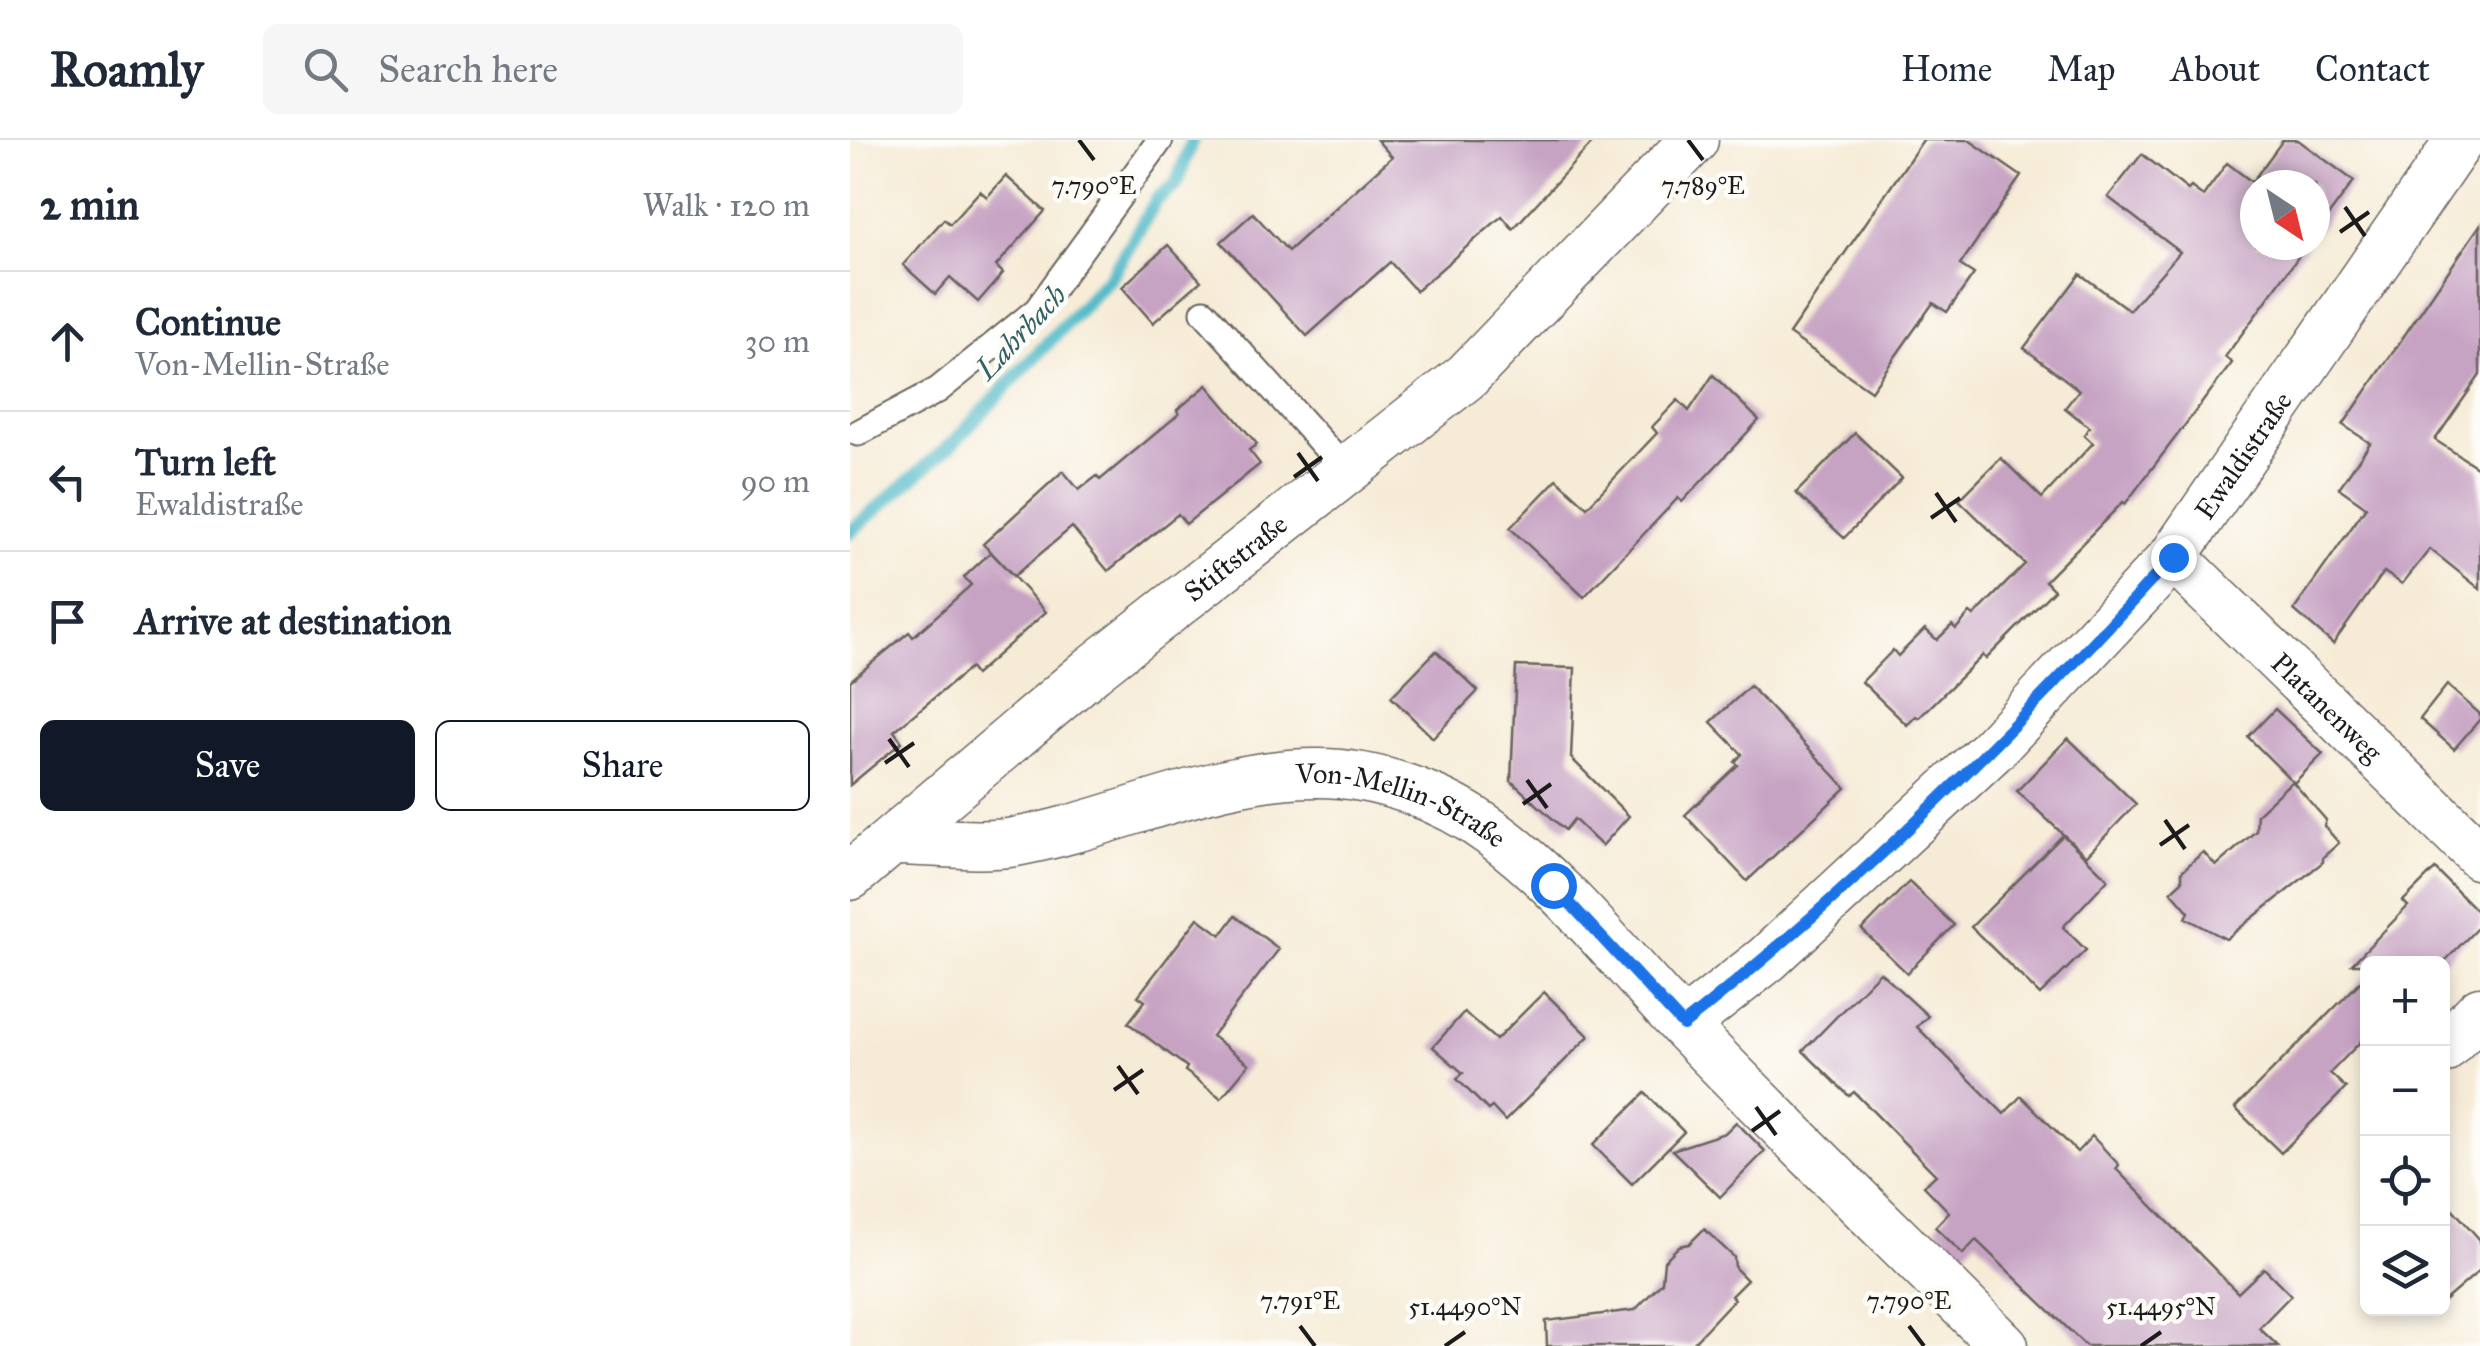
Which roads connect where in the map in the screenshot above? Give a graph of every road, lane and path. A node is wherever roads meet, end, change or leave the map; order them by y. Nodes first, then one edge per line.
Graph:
1 (1160, 140) edge
2 (1694, 140) edge
3 (2460, 140) edge
4 (1204, 312) dead end
5 (858, 433) dead end
6 (1347, 471) junction
7 (2173, 557) junction
8 (894, 841) junction
9 (2480, 856) edge
10 (850, 876) edge
11 (2480, 1010) edge
12 (1683, 1025) junction
13 (2446, 1046) edge
14 (2004, 1346) edge

1 - 5 lane
2 - 6 street, Stiftstraße
3 - 7 street, Ewaldistraße
4 - 6 lane
6 - 8 street, Stiftstraße
7 - 9 street, Platanenweg
7 - 12 street, Ewaldistraße
8 - 10 street, Stiftstraße
8 - 12 street, Von-Mellin-Straße
11 - 13 street
12 - 14 street, Von-Mellin-Straße

